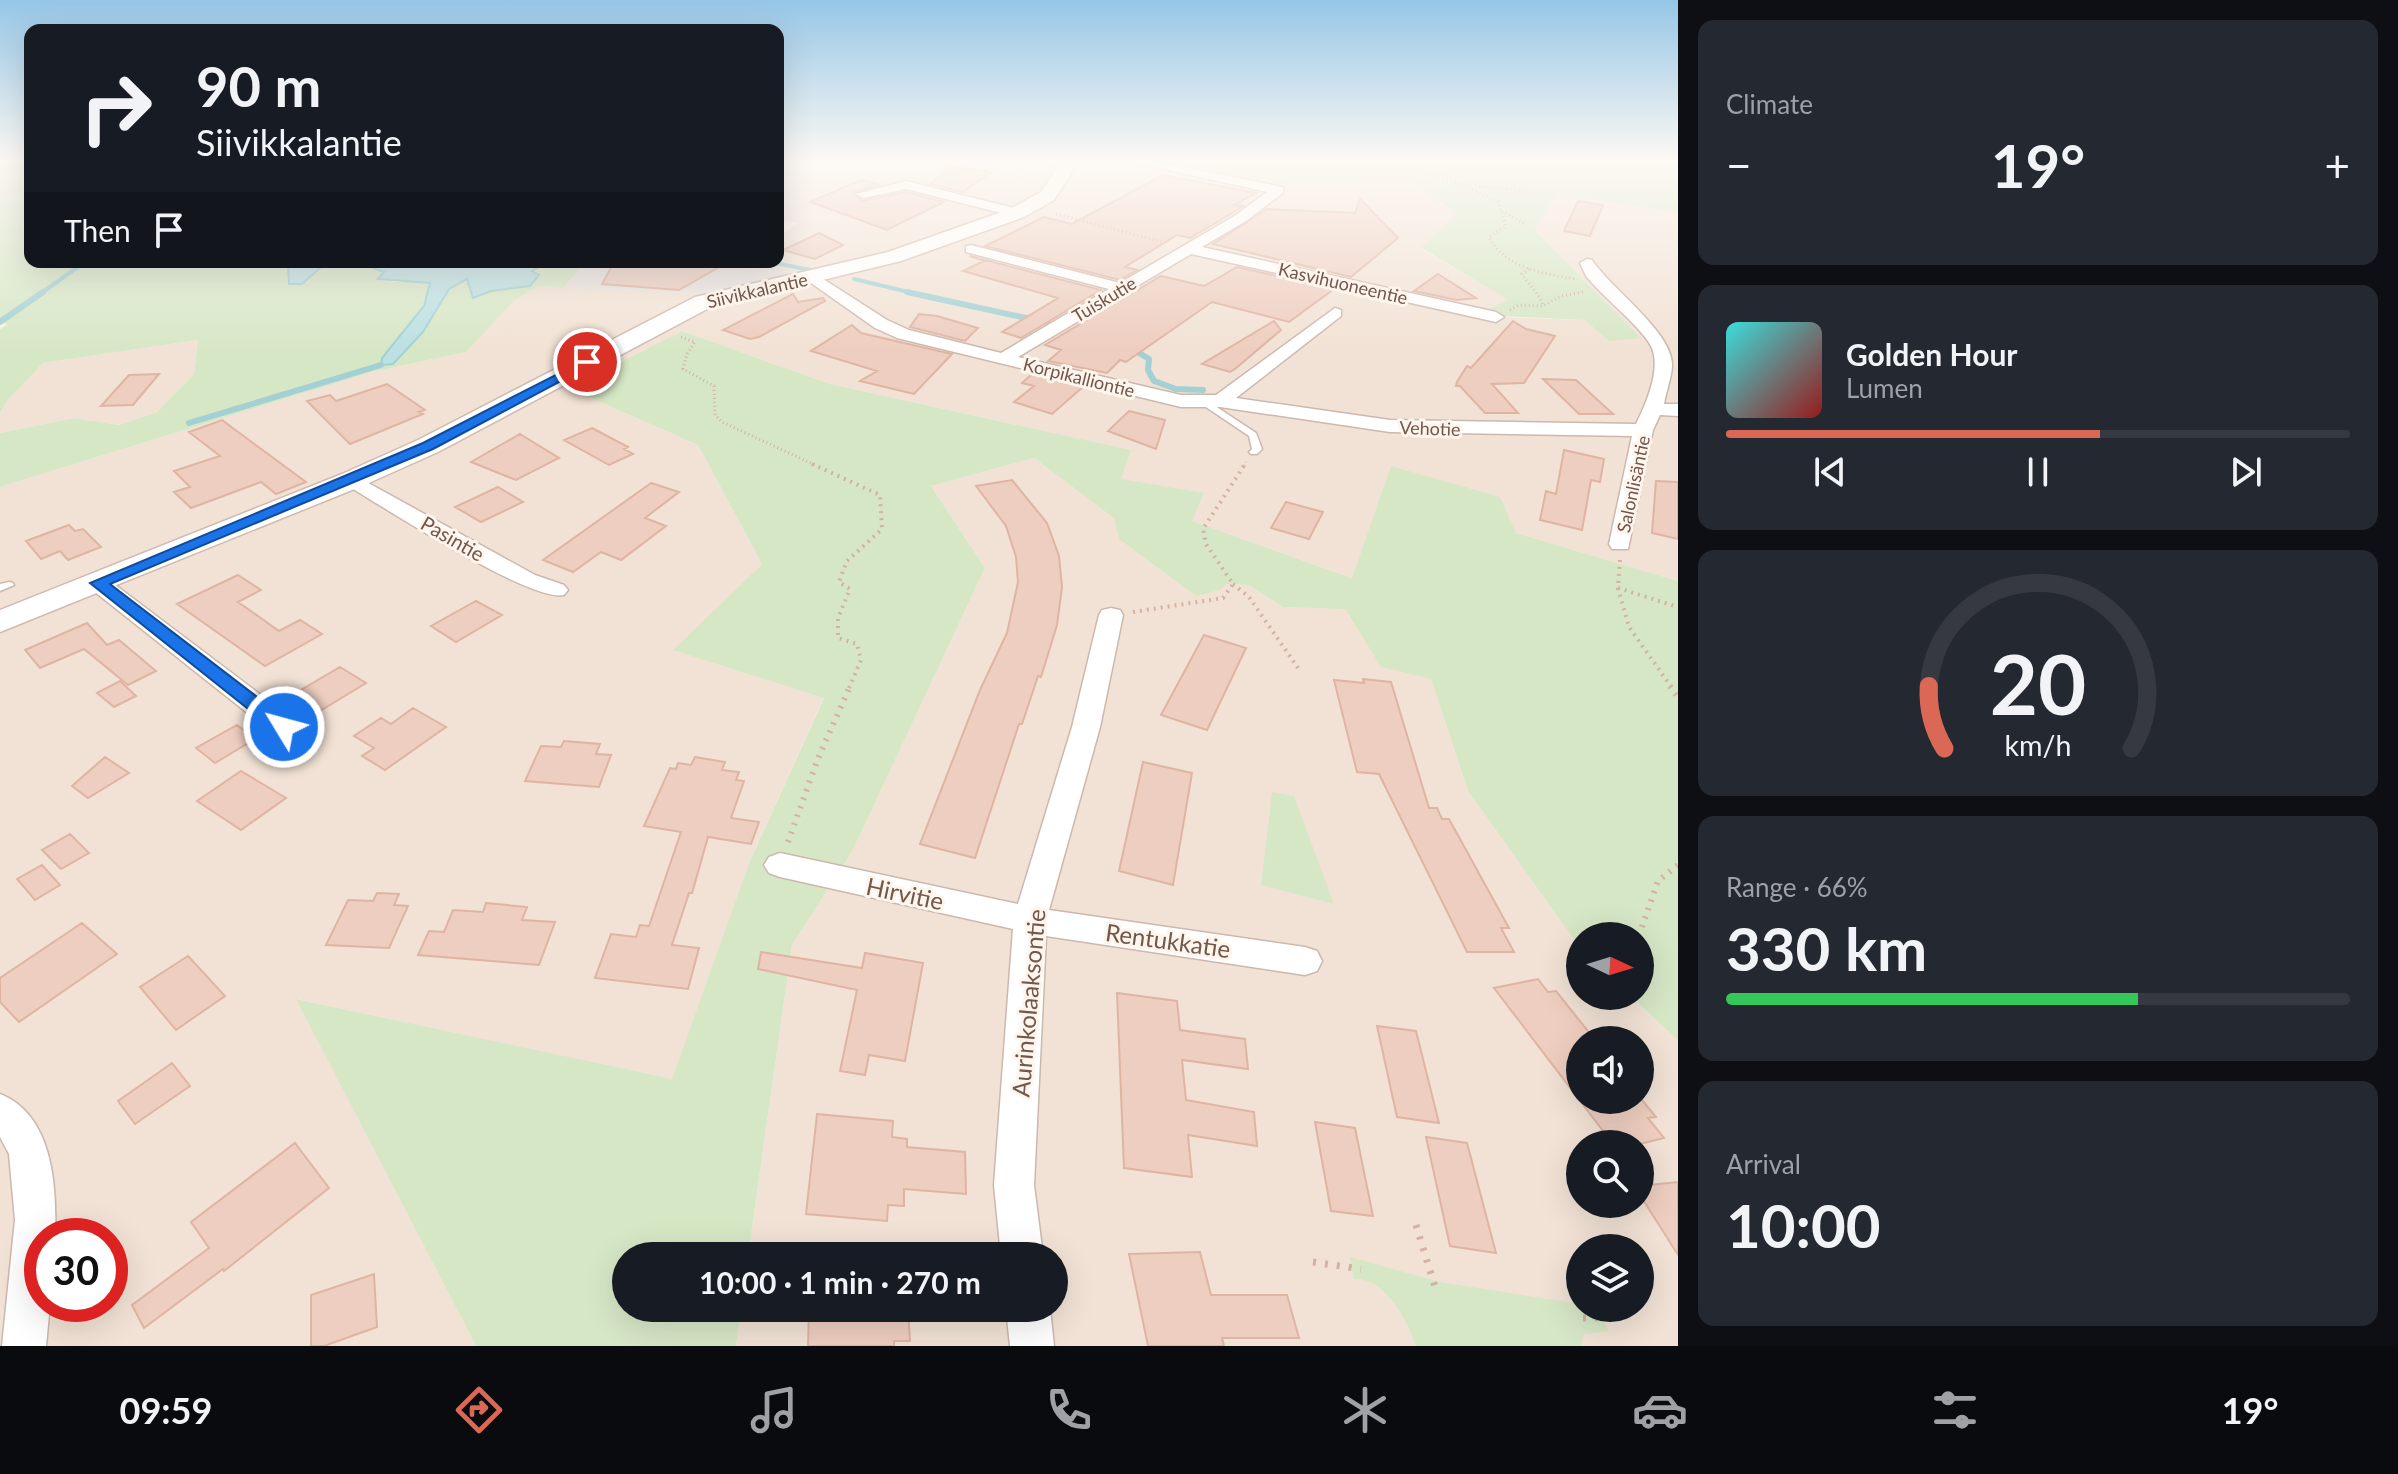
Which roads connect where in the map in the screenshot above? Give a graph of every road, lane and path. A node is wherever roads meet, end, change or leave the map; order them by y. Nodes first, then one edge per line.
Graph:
1 (991, 223) edge
2 (1090, 223) edge
3 (1233, 223) edge
4 (1505, 223) edge
5 (1522, 223) edge
6 (1526, 225) dead end
7 (971, 249) dead end
8 (1189, 249) junction
9 (1587, 263) dead end
10 (1529, 269) junction
11 (812, 278) junction
12 (1601, 284) junction
13 (1122, 288) junction
14 (1543, 306) junction
15 (1335, 313) dead end
16 (1495, 317) joint
17 (668, 331) dead end
18 (1004, 358) junction
19 (1213, 402) junction
20 (1653, 409) junction
21 (1678, 410) edge
22 (1643, 430) junction
23 (1254, 452) joint
24 (352, 480) junction
25 (1620, 544) joint
26 (98, 583) junction
27 (1233, 584) junction
28 (1618, 588) junction
29 (556, 590) dead end
30 (1678, 607) edge
31 (1111, 615) joint
32 (0, 622) edge
33 (1298, 668) dead end
34 (1678, 697) edge
35 (284, 727) dead end
36 (780, 865) joint
37 (1678, 865) edge
38 (1030, 920) junction
39 (1644, 922) edge
40 (1305, 961) dead end
41 (0, 1112) edge
42 (1416, 1225) dead end
43 (1020, 1242) edge
44 (1313, 1262) dead end
45 (1361, 1269) dead end
46 (1436, 1290) dead end
47 (1029, 1322) edge
48 (24, 1346) edge
49 (1032, 1346) edge

1 - 11 main road, Siivikkalantie
2 - 8 path
3 - 8 street, Tuiskutie
4 - 10 path
5 - 6 path
7 - 13 street
8 - 13 street, Tuiskutie
8 - 16 street, Kasvihuoneentie
9 - 12 street, Salonlisäntie
10 - 12 path
10 - 14 path
11 - 18 street, Korpikalliontie
11 - 24 main road, Siivikkalantie
12 - 14 path
12 - 20 street, Salonlisäntie
13 - 18 street, Tuiskutie
14 - 16 path
15 - 19 street
17 - 36 path
18 - 19 street, Korpikalliontie
19 - 22 street, Vehotie
19 - 23 lane
20 - 21 street
20 - 22 street, Salonlisäntie
22 - 25 street, Salonlisäntie
23 - 27 path
24 - 26 main road, Siivikkalantie
24 - 29 street, Pasintie
25 - 28 path
26 - 32 main road, Siivikkalantie
26 - 35 street
27 - 31 path
27 - 33 path
28 - 30 path
28 - 34 path
31 - 38 street, Aurinkolaaksontie
36 - 38 street, Hirvitie
37 - 39 path
38 - 40 street, Rentukkatie
38 - 43 street, Aurinkolaaksontie
41 - 48 street
42 - 46 path
44 - 45 path
47 - 49 street

